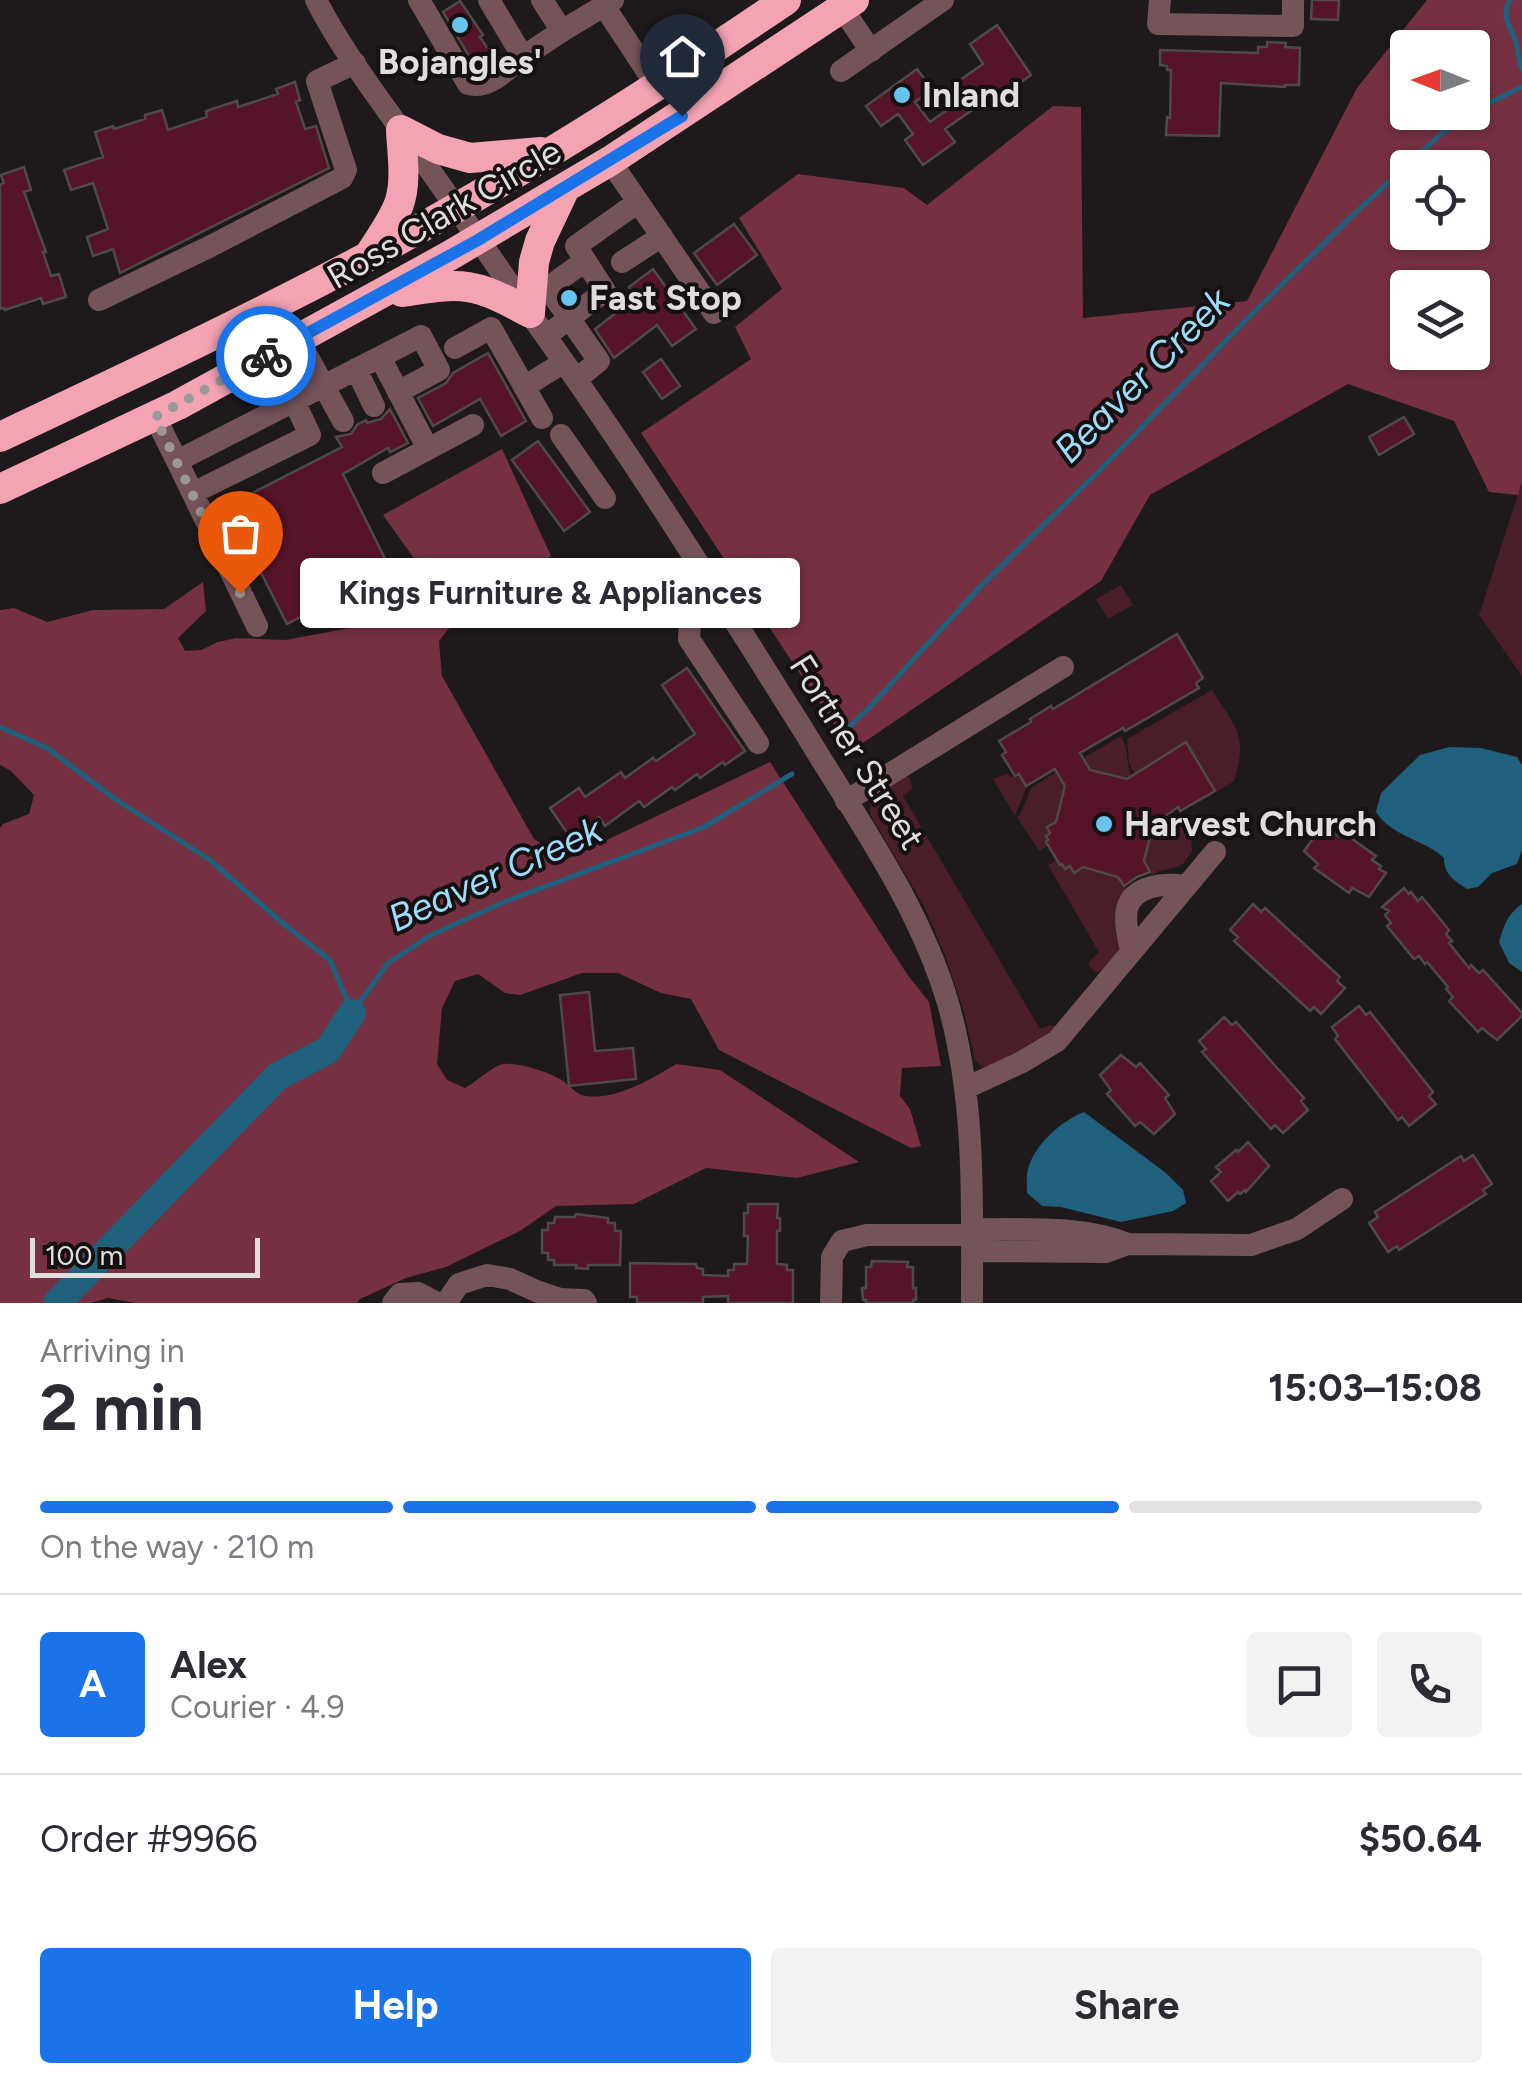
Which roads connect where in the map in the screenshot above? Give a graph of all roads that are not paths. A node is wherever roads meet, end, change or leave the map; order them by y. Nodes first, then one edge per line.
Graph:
1 (316, 0) edge
2 (419, 0) edge
3 (488, 0) edge
4 (542, 0) edge
5 (786, 0) edge
6 (1160, 0) edge
7 (1293, 0) edge
8 (609, 3) edge
9 (932, 3) edge
10 (848, 4) edge
11 (562, 31) junction
12 (871, 51) junction
13 (523, 57) junction
14 (355, 62) junction
15 (841, 71) dead end
16 (656, 85) junction
17 (401, 130) junction
18 (552, 150) junction
19 (610, 161) junction
20 (565, 188) junction
21 (638, 202) junction
22 (456, 207) junction
23 (662, 236) junction
24 (478, 240) junction
25 (368, 256) junction
26 (585, 261) junction
27 (622, 262) dead end
28 (379, 296) junction
29 (100, 300) dead end
30 (714, 312) dead end
31 (568, 319) junction
32 (538, 324) junction
33 (298, 339) junction
34 (454, 348) dead end
35 (380, 357) junction
36 (356, 369) junction
37 (570, 370) junction
38 (325, 385) junction
39 (524, 387) junction
40 (398, 392) junction
41 (294, 401) junction
42 (374, 406) dead end
43 (155, 417) junction
44 (542, 418) dead end
45 (343, 421) dead end
46 (473, 426) dead end
47 (560, 435) dead end
48 (0, 437) edge
49 (620, 443) junction
50 (428, 449) junction
51 (177, 461) junction
52 (584, 468) junction
53 (383, 473) dead end
54 (0, 489) edge
55 (193, 493) junction
56 (605, 498) dead end
57 (721, 599) junction
58 (256, 626) dead end
59 (1063, 667) dead end
60 (758, 743) dead end
61 (846, 801) junction
62 (1215, 852) dead end
63 (1184, 886) junction
64 (1131, 952) junction
65 (966, 1088) junction
66 (1342, 1199) dead end
67 (972, 1238) junction
68 (393, 1303) edge
69 (436, 1303) edge
70 (446, 1303) edge
71 (586, 1303) edge
72 (832, 1303) edge
73 (972, 1303) edge

1 - 14 street, Fortner Street
2 - 13 street
3 - 13 street
4 - 11 street
5 - 16 highway, Ross Clark Circle
6 - 7 street
8 - 11 street
8 - 16 street
9 - 12 street
10 - 12 street
10 - 19 highway, Ross Clark Circle
11 - 13 street
12 - 15 street
14 - 17 street, Fortner Street
14 - 29 street
16 - 18 highway, Ross Clark Circle
17 - 18 highway
17 - 22 street, Fortner Street
17 - 25 highway
18 - 22 highway, Ross Clark Circle
19 - 20 highway, Ross Clark Circle
19 - 21 street
20 - 24 highway, Ross Clark Circle
20 - 32 highway
21 - 23 street
21 - 26 street
22 - 24 street, Fortner Street
22 - 25 highway, Ross Clark Circle
23 - 27 street
23 - 30 street
24 - 28 highway, Ross Clark Circle
24 - 32 street, Fortner Street
25 - 48 highway, Ross Clark Circle
26 - 31 street
26 - 31 street
28 - 32 highway
28 - 33 highway, Ross Clark Circle
31 - 32 street
31 - 37 street
32 - 37 street, Fortner Street
33 - 38 street
33 - 43 highway, Ross Clark Circle
34 - 39 street
35 - 36 street
35 - 40 street
35 - 40 street
36 - 38 street
36 - 42 street
37 - 39 street
37 - 49 street, Fortner Street
38 - 41 street
38 - 45 street
39 - 44 street
40 - 50 street
41 - 51 street
41 - 55 street
43 - 51 street
43 - 54 highway, Ross Clark Circle
46 - 50 street
47 - 52 street
49 - 52 street
49 - 57 street, Fortner Street
50 - 53 street
51 - 55 street
52 - 56 street
55 - 58 street
57 - 60 street
57 - 61 street, Fortner Street
59 - 61 street
61 - 65 street, Fortner Street
62 - 63 street
63 - 64 street
63 - 64 street
64 - 65 street
65 - 67 street, Fortner Street
66 - 67 street
67 - 72 street
67 - 73 street, Fortner Street
68 - 69 street
70 - 71 street

